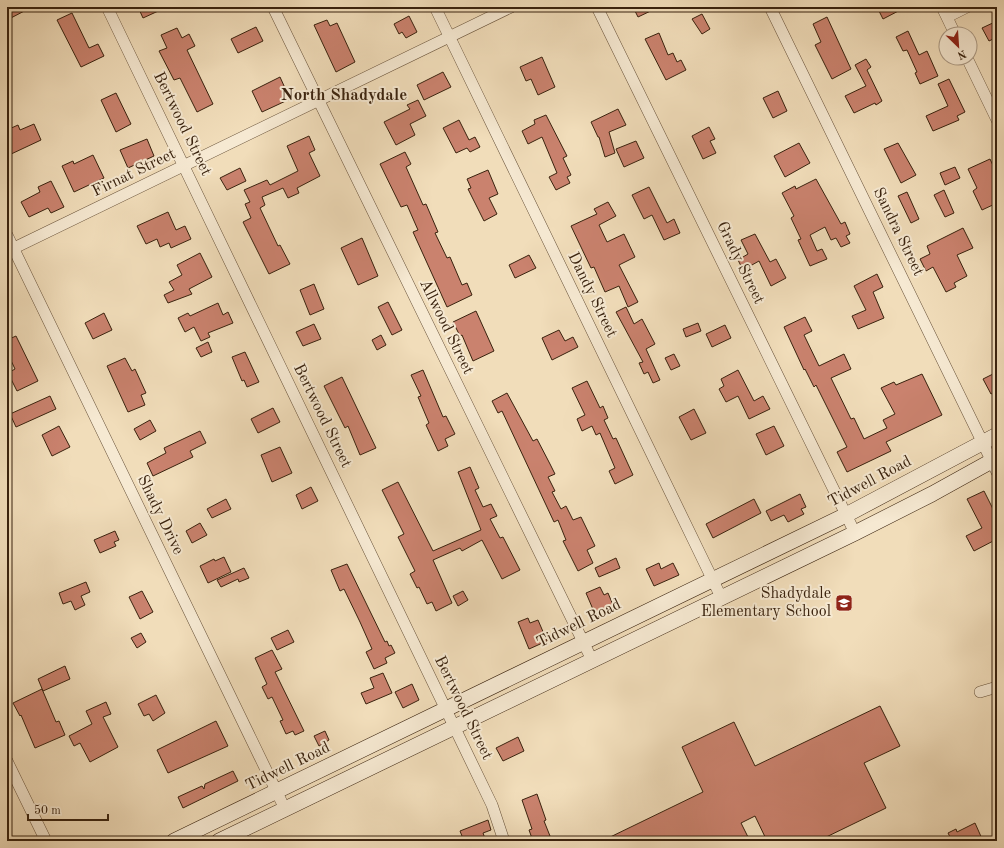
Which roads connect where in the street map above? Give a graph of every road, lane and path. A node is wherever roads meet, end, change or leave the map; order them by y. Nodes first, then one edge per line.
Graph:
1 (107, 7) edge
2 (273, 7) edge
3 (434, 7) edge
4 (512, 7) edge
5 (597, 7) edge
6 (770, 7) edge
7 (967, 7) edge
8 (944, 12) edge
9 (951, 26) edge
10 (449, 38) junction
11 (971, 66) edge
12 (318, 101) junction
13 (997, 120) edge
14 (184, 166) junction
15 (7, 235) edge
16 (10, 250) edge
17 (997, 435) edge
18 (983, 442) junction
19 (995, 464) edge
20 (846, 516) junction
21 (855, 533) junction
22 (712, 579) junction
23 (721, 597) junction
24 (583, 643) junction
25 (592, 660) junction
26 (997, 687) edge
27 (980, 692) dead end
28 (446, 711) junction
29 (454, 727) junction
30 (7, 761) edge
31 (277, 792) junction
32 (285, 809) junction
33 (46, 841) edge
34 (174, 841) edge
35 (219, 841) edge
36 (504, 841) edge

1 - 14 street, Bertwood Street
2 - 12 street, Allwood Street
3 - 10 street, Dandy Street
4 - 10 street, Firnat Street
5 - 20 street, Grady Street
6 - 18 street, Sandra Street
7 - 8 street
8 - 9 street
10 - 12 street, Firnat Street
10 - 22 street, Dandy Street
11 - 13 street
12 - 14 street, Firnat Street
12 - 24 street, Allwood Street
14 - 16 street, Firnat Street
14 - 28 street, Bertwood Street
15 - 16 street, Shady Drive
16 - 31 street, Shady Drive
17 - 18 main road, Tidwell Road
18 - 19 street, Sandra Street
18 - 20 main road, Tidwell Road
19 - 21 main road
20 - 21 street, Grady Street
20 - 22 main road, Tidwell Road
21 - 23 main road
22 - 23 street, Dandy Street
22 - 24 main road, Tidwell Road
23 - 25 main road
24 - 25 street, Allwood Street
24 - 28 main road, Tidwell Road
25 - 29 main road
26 - 27 street
28 - 29 street, Bertwood Street
28 - 31 main road, Tidwell Road
29 - 32 main road
29 - 36 street, Bertwood Street
30 - 33 street
31 - 32 street, Shady Drive
31 - 34 main road, Tidwell Road
32 - 35 main road

